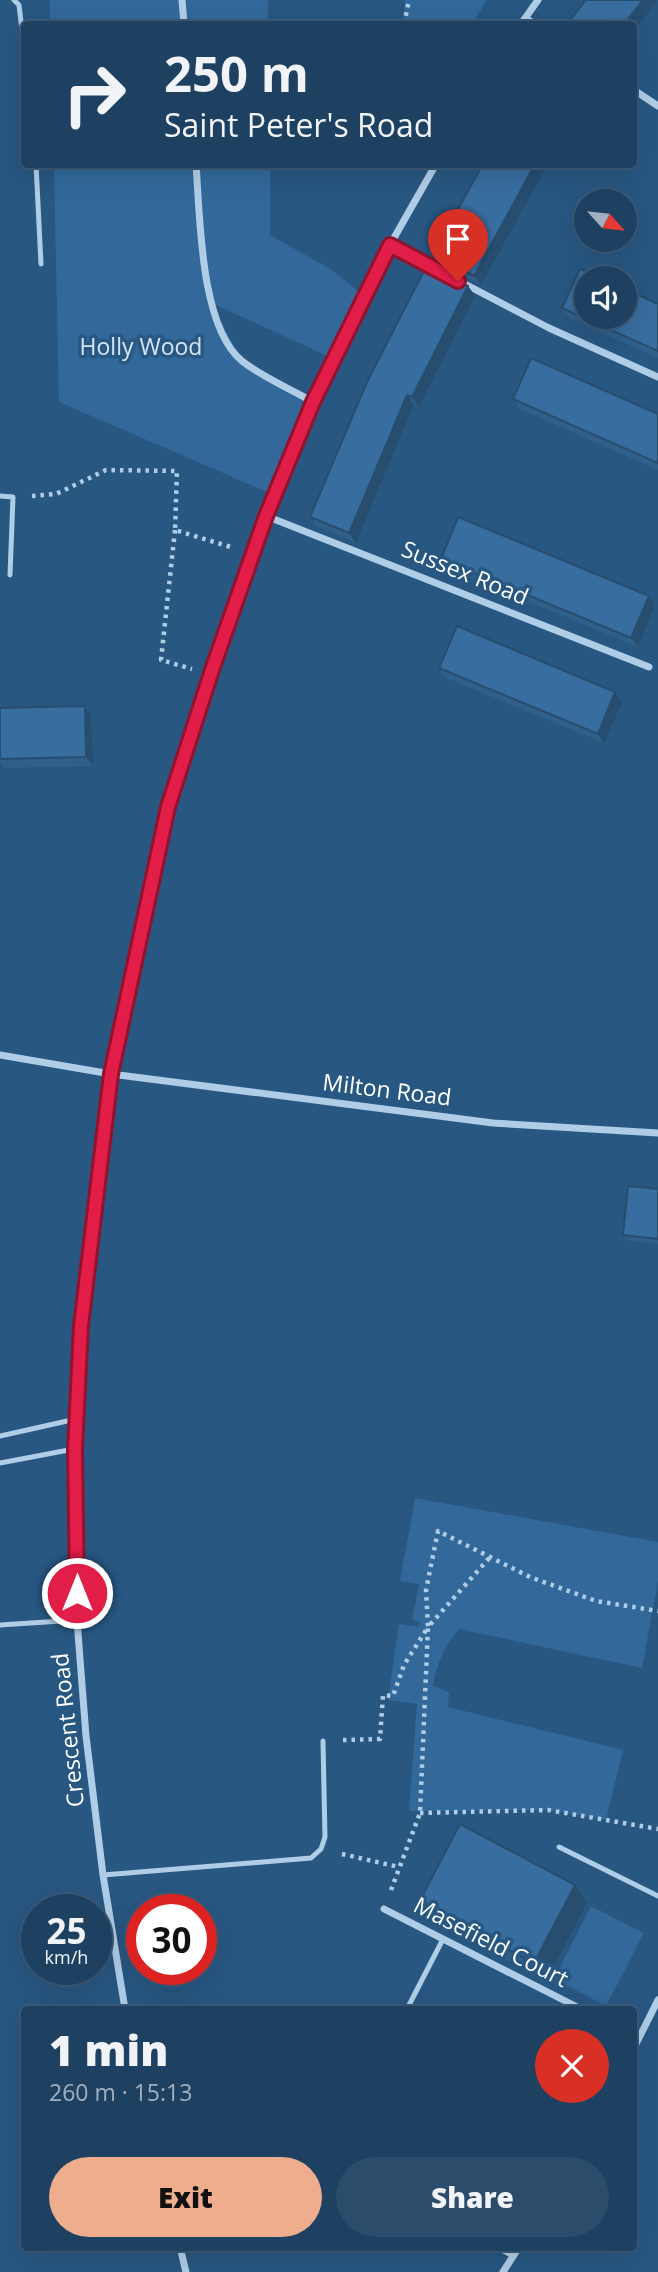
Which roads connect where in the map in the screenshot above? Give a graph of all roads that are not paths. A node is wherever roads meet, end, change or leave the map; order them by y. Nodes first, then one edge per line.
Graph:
1 (14, 0) edge
2 (182, 0) edge
3 (538, 0) edge
4 (184, 21) edge
5 (523, 21) edge
6 (21, 22) edge
7 (637, 92) edge
8 (658, 106) edge
9 (36, 168) edge
10 (196, 168) edge
11 (434, 168) edge
12 (390, 245) junction
13 (41, 264) dead end
14 (658, 377) edge
15 (313, 402) junction
16 (0, 496) edge
17 (266, 516) junction
18 (10, 575) dead end
19 (649, 667) dead end
20 (0, 1055) edge
21 (111, 1074) junction
22 (658, 1133) edge
23 (76, 1419) junction
24 (0, 1436) edge
25 (75, 1449) junction
26 (0, 1463) edge
27 (76, 1620) junction
28 (0, 1625) edge
29 (323, 1741) road end
30 (559, 1847) dead end
31 (103, 1875) junction
32 (658, 1896) edge
33 (384, 1909) road end
34 (443, 1940) junction
35 (658, 2000) edge
36 (125, 2006) edge
37 (409, 2006) edge
38 (575, 2006) edge
39 (637, 2034) edge
40 (181, 2251) edge
41 (504, 2251) edge
42 (516, 2251) edge
43 (513, 2256) junction
44 (186, 2272) edge
45 (503, 2272) edge

1 - 6 lane
2 - 4 street
3 - 5 street
7 - 8 street
9 - 13 lane
10 - 15 street
11 - 12 street, Crescent Road
12 - 14 street
12 - 15 street, Crescent Road
15 - 17 street, Crescent Road
16 - 18 lane
17 - 19 street, Sussex Road
17 - 21 street, Crescent Road
20 - 21 street, Milton Road
21 - 22 street, Milton Road
21 - 23 street, Crescent Road
23 - 24 lane
23 - 25 street, Crescent Road
25 - 26 lane
25 - 27 street, Crescent Road
27 - 28 lane
27 - 31 street, Crescent Road
29 - 31 lane
30 - 32 lane
31 - 36 street, Crescent Road
33 - 34 street, Masefield Court
34 - 37 lane
34 - 38 street, Masefield Court
35 - 39 street
40 - 44 street
41 - 43 lane
42 - 43 street
43 - 45 street

